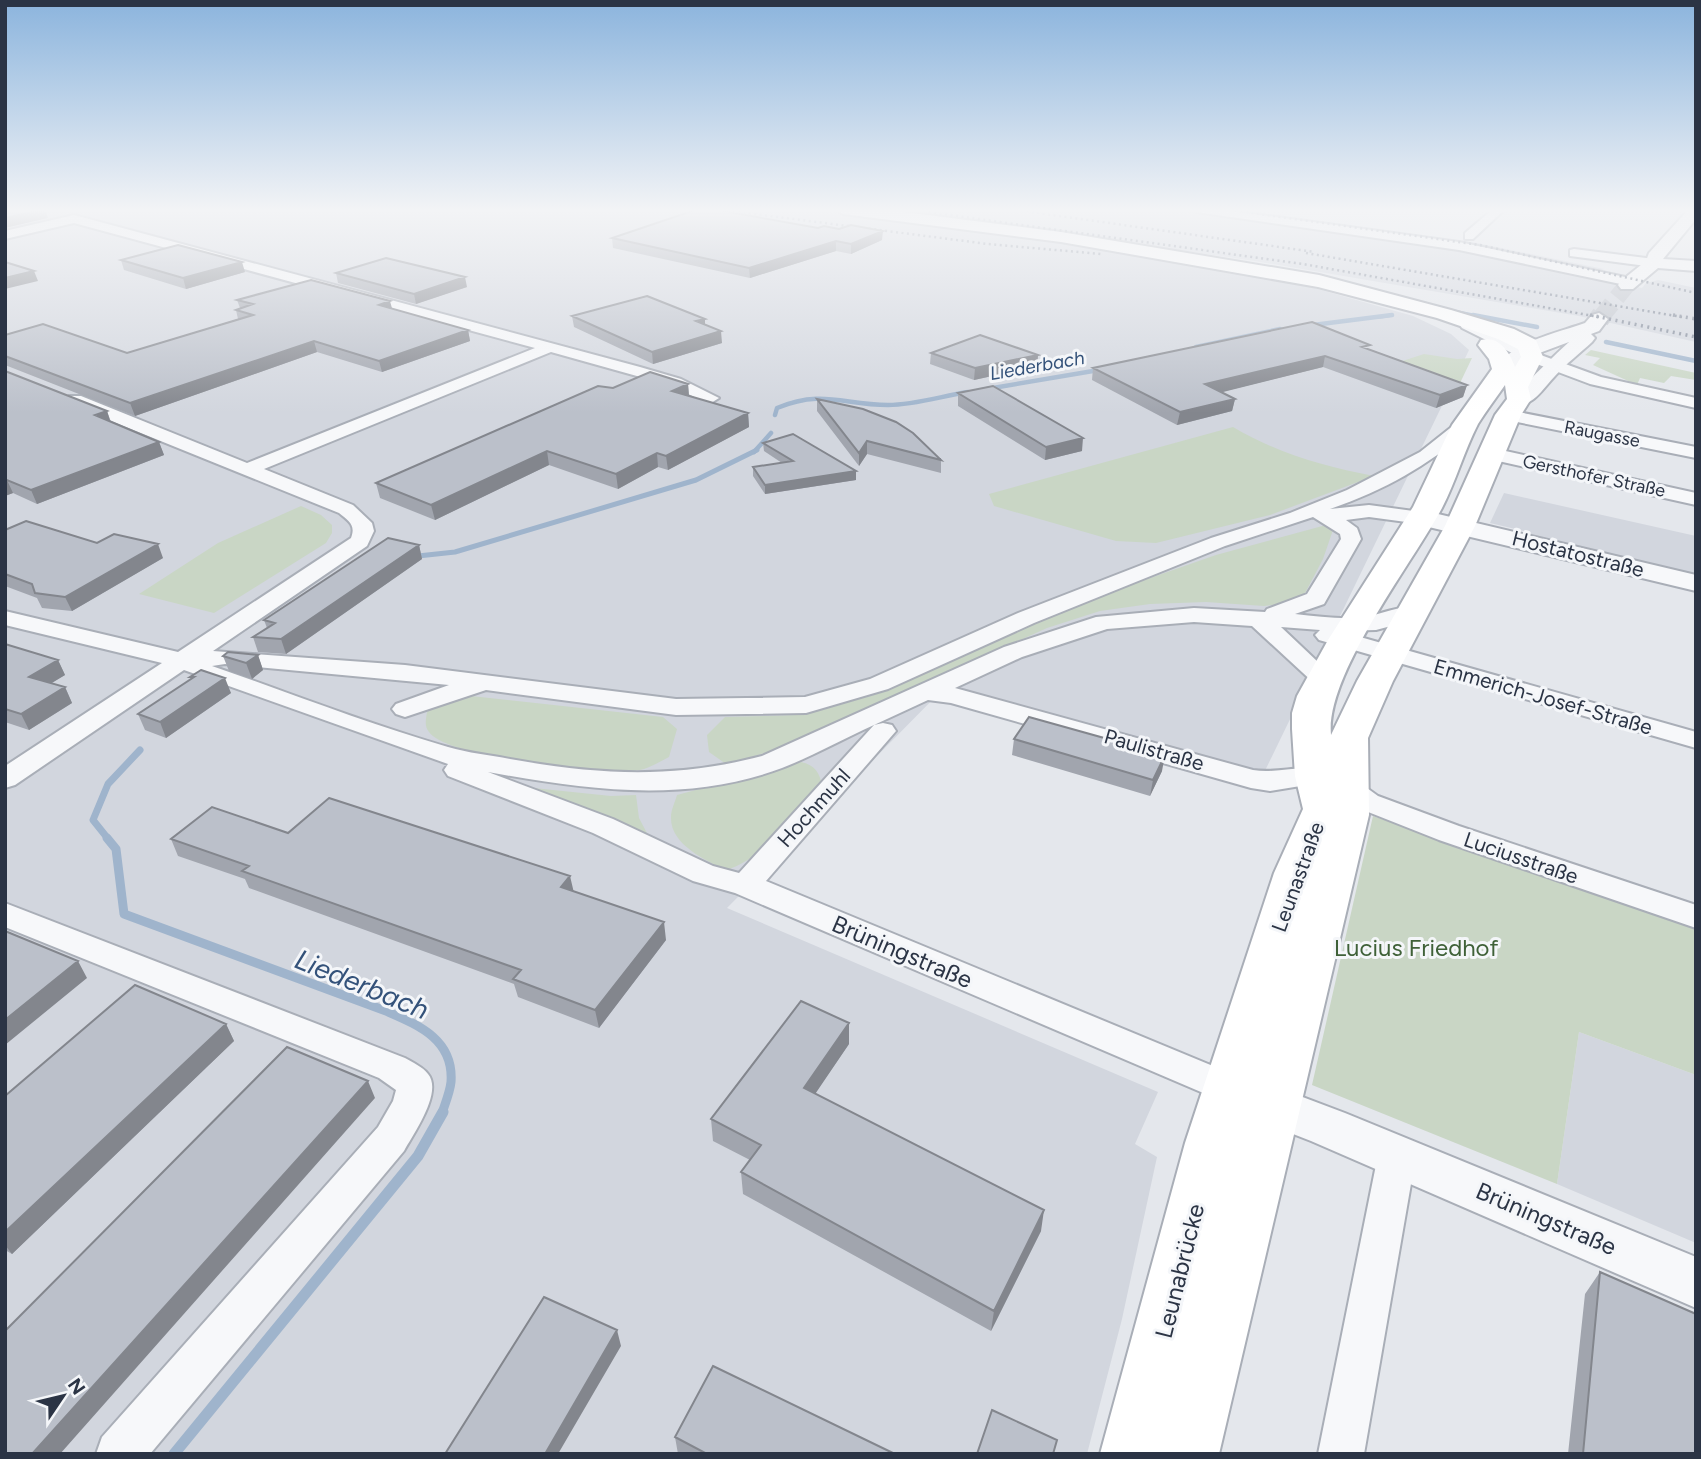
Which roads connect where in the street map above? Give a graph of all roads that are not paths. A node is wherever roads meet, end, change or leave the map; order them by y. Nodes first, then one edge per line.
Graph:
1 (288, 277) edge
2 (1299, 277) edge
3 (1598, 277) edge
4 (1637, 277) edge
5 (1629, 284) joint
6 (1403, 303) junction
7 (1481, 325) junction
8 (1588, 327) junction
9 (549, 348) junction
10 (1534, 356) junction
11 (1592, 376) junction
12 (57, 393) edge
13 (711, 398) dead end
14 (1522, 399) junction
15 (1696, 404) edge
16 (1465, 425) junction
17 (1696, 453) edge
18 (1492, 454) junction
19 (248, 470) junction
20 (1696, 499) edge
21 (1327, 515) junction
22 (1297, 517) junction
23 (1421, 518) junction
24 (1460, 526) junction
25 (1696, 583) edge
26 (1256, 617) junction
27 (5, 618) edge
28 (1368, 627) junction
29 (185, 661) junction
30 (981, 666) junction
31 (427, 675) junction
32 (1325, 680) junction
33 (498, 684) junction
34 (923, 692) junction
35 (993, 706) junction
36 (405, 709) junction
37 (883, 732) dead end
38 (1696, 740) edge
39 (411, 745) junction
40 (5, 779) edge
41 (1333, 783) junction
42 (746, 885) junction
43 (5, 914) edge
44 (1696, 917) edge
45 (1252, 1098) junction
46 (1397, 1155) junction
47 (1696, 1283) edge
48 (119, 1454) edge
49 (1134, 1454) edge
50 (1185, 1454) edge
51 (1341, 1454) edge

1 - 9 street
2 - 6 main road
3 - 5 street
4 - 5 street
6 - 7 main road
6 - 10 main road
7 - 8 street
7 - 10 main road
8 - 10 street
8 - 10 street, Leunastraße
9 - 13 street
9 - 19 street
10 - 11 street
10 - 14 main road, Leunastraße
10 - 16 main road, Leunastraße
11 - 14 street
11 - 15 street
12 - 19 street
14 - 17 street, Raugasse
14 - 18 main road, Leunastraße
16 - 22 street
16 - 23 main road, Leunastraße
18 - 20 street, Gersthofer Straße
18 - 24 main road, Leunastraße
19 - 29 street
21 - 22 street
21 - 23 street
21 - 26 street
22 - 33 street
23 - 24 street, Hostatostraße
23 - 28 main road, Leunastraße
24 - 25 street, Hostatostraße
24 - 28 main road, Leunastraße
26 - 28 street, Emmerich-Josef-Straße
26 - 30 street
26 - 32 street
27 - 29 street
28 - 32 main road, Leunastraße
28 - 38 street, Emmerich-Josef-Straße
28 - 41 main road, Leunastraße
29 - 31 street
29 - 39 street
29 - 40 street
30 - 34 street
30 - 35 street
31 - 33 street
31 - 36 street
32 - 41 main road, Leunastraße
33 - 36 street
34 - 35 street, Paulistraße
34 - 39 street
35 - 41 street, Paulistraße
36 - 39 street
37 - 42 street, Hochmuhl
39 - 42 street, Brüningstraße
41 - 44 street, Luciusstraße
41 - 45 main road, Leunastraße
42 - 45 street, Brüningstraße
43 - 48 street
45 - 46 street, Brüningstraße
45 - 49 main road, Leunabrücke
45 - 50 main road
46 - 47 street, Brüningstraße
46 - 51 street

